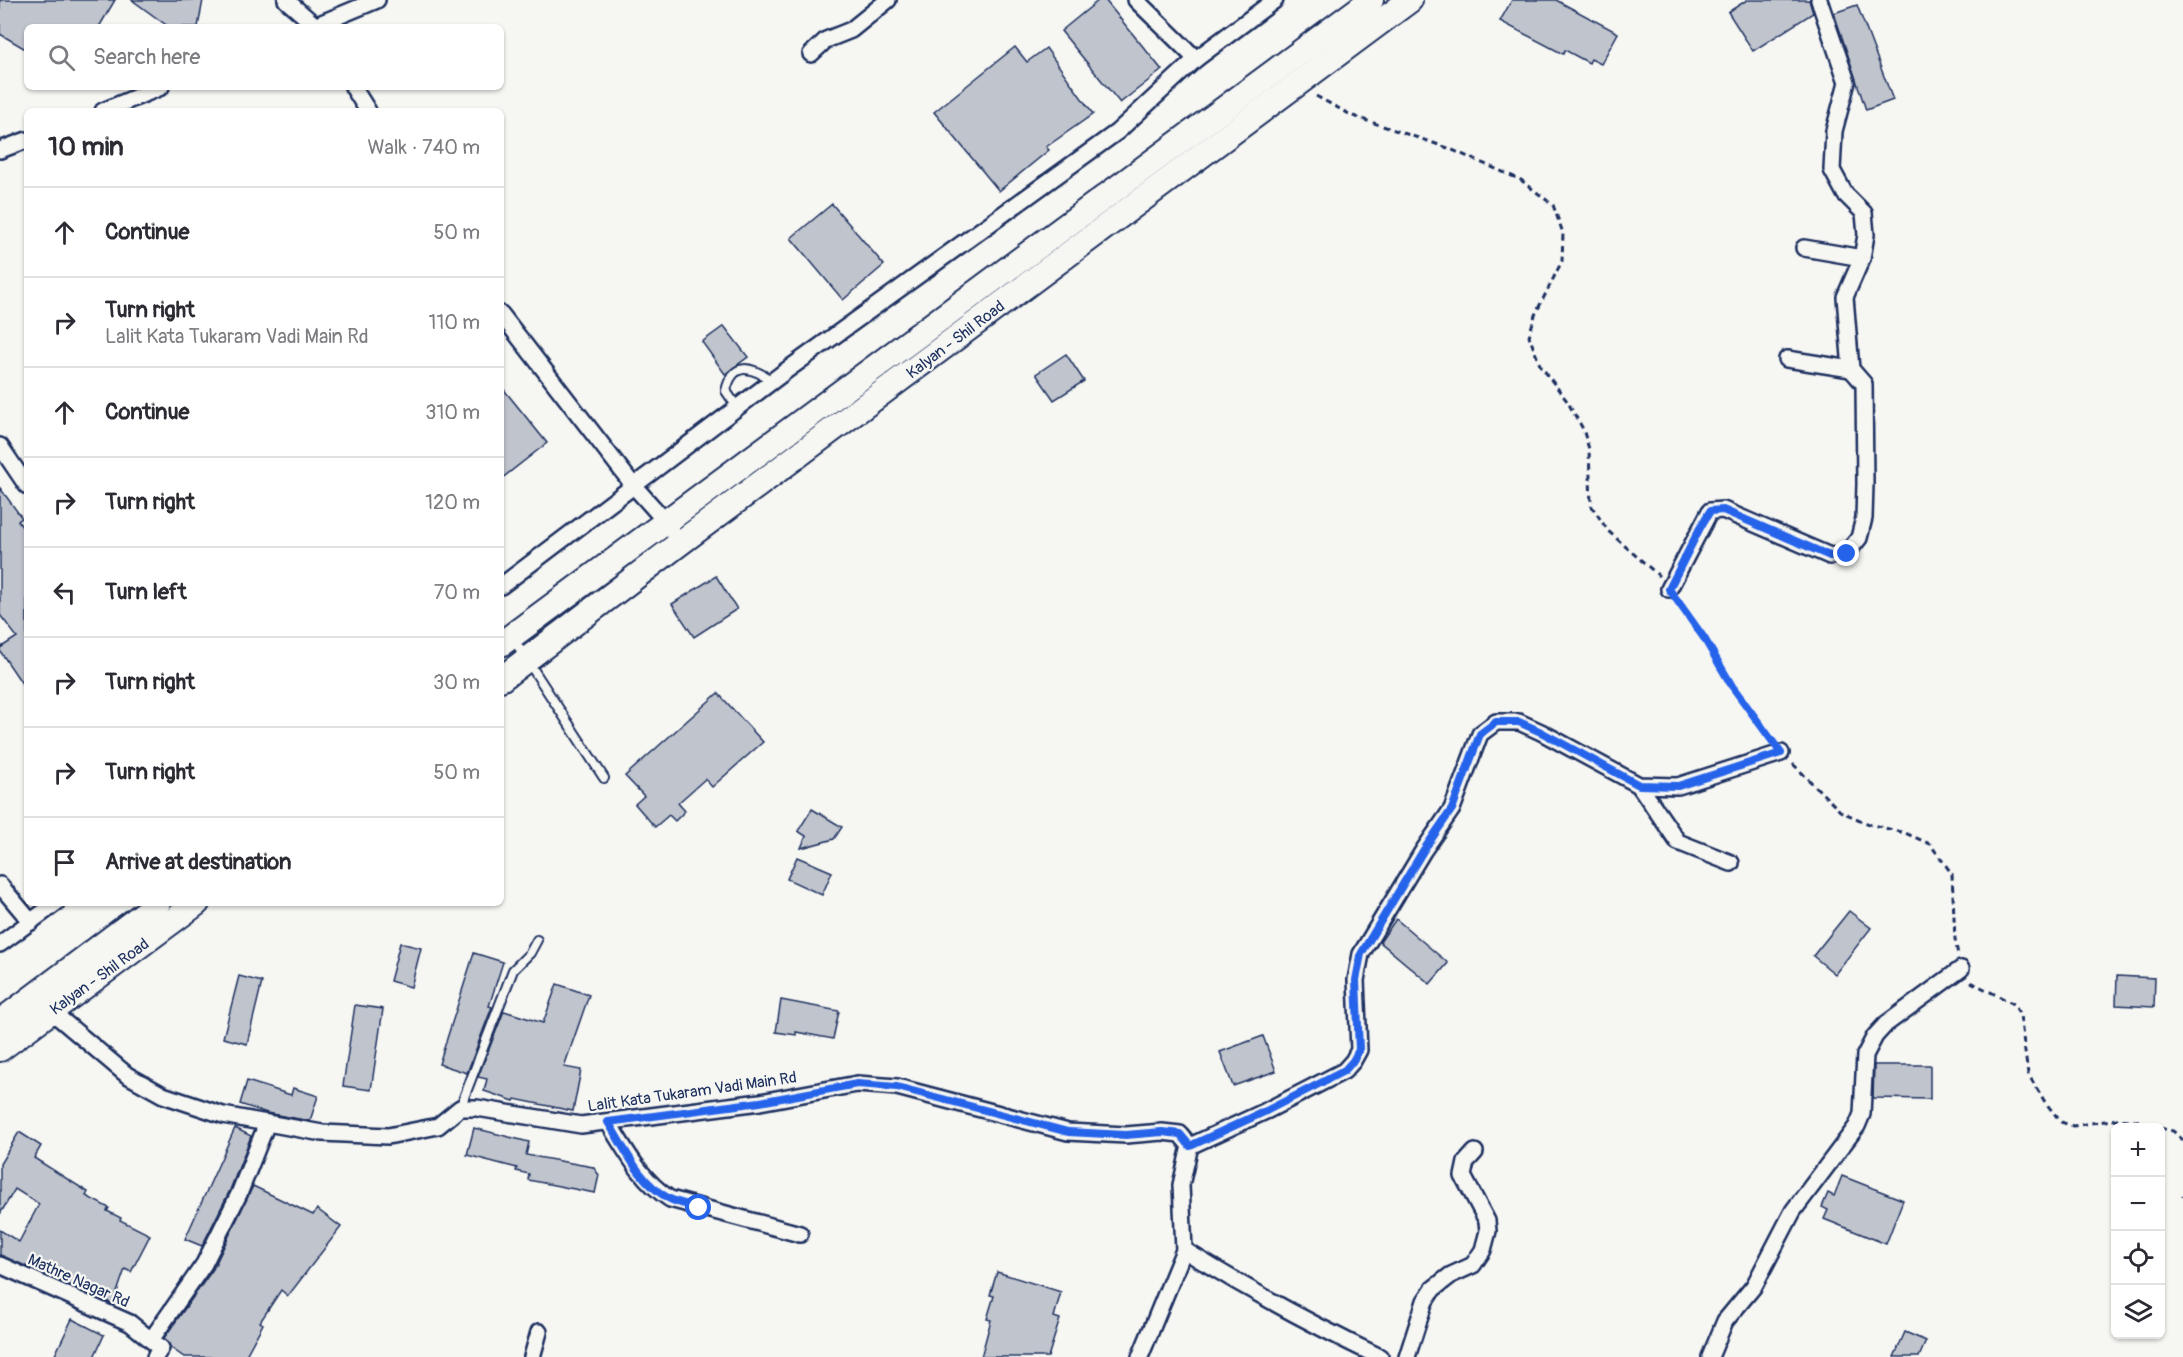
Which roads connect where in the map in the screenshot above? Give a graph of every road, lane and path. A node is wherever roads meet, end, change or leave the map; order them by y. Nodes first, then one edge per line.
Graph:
1 (286, 0) edge
2 (377, 0) edge
3 (888, 0) edge
4 (1136, 0) edge
5 (1275, 0) edge
6 (1371, 0) edge
7 (1410, 0) edge
8 (1819, 0) edge
9 (313, 24) edge
10 (320, 24) edge
11 (811, 54) dead end
12 (1196, 59) junction
13 (1295, 85) junction
14 (154, 90) edge
15 (355, 90) edge
16 (110, 108) edge
17 (366, 108) edge
18 (24, 141) edge
19 (0, 150) edge
20 (1804, 248) dead end
21 (1862, 258) junction
22 (504, 319) edge
23 (1787, 359) dead end
24 (1851, 369) junction
25 (771, 381) junction
26 (737, 407) junction
27 (0, 447) edge
28 (24, 482) edge
29 (633, 485) junction
30 (666, 522) junction
31 (680, 543) junction
32 (504, 584) edge
33 (1669, 589) junction
34 (506, 640) edge
35 (527, 660) junction
36 (504, 677) edge
37 (1781, 753) junction
38 (604, 778) dead end
39 (1639, 785) junction
40 (1731, 863) dead end
41 (0, 885) edge
42 (52, 906) edge
43 (155, 906) edge
44 (192, 906) edge
45 (31, 922) junction
46 (537, 940) dead end
47 (0, 944) edge
48 (1961, 969) junction
49 (46, 1001) junction
50 (0, 1022) edge
51 (0, 1048) edge
52 (460, 1108) junction
53 (608, 1122) junction
54 (267, 1123) junction
55 (2145, 1123) edge
56 (2165, 1129) edge
57 (2183, 1140) edge
58 (1190, 1146) junction
59 (1475, 1152) dead end
60 (800, 1234) dead end
61 (1184, 1250) junction
62 (0, 1265) edge
63 (539, 1332) dead end
64 (151, 1340) junction
65 (155, 1357) edge
66 (532, 1357) edge
67 (1140, 1357) edge
68 (1380, 1357) edge
69 (1407, 1357) edge
70 (1710, 1357) edge

1 - 9 street
2 - 10 street
3 - 11 street
4 - 12 street
5 - 12 street
6 - 30 main road, Kalyan - Shil Road
7 - 13 main road, Kalyan - Shil Road
8 - 21 street
12 - 25 street
13 - 31 main road, Kalyan - Shil Road
13 - 33 path
14 - 16 street
15 - 17 street
18 - 19 street
20 - 21 street
21 - 24 street
22 - 29 street
23 - 24 street
24 - 33 street
25 - 26 street
25 - 26 lane
26 - 29 street
27 - 28 street
29 - 30 street
29 - 32 street
30 - 31 street
30 - 34 main road, Kalyan - Shil Road
31 - 35 main road, Kalyan - Shil Road
33 - 37 path
34 - 35 lane
35 - 36 main road, Kalyan - Shil Road
35 - 38 lane
37 - 39 street
37 - 48 path
39 - 40 street
39 - 58 street
41 - 45 street
42 - 45 street
43 - 49 main road, Kalyan - Shil Road
44 - 49 main road, Kalyan - Shil Road
45 - 47 street
46 - 52 lane
48 - 55 path
48 - 70 street
49 - 50 main road, Kalyan - Shil Road
49 - 51 main road, Kalyan - Shil Road
49 - 54 street
52 - 53 street, Lalit Kata Tukaram Vadi Main Rd
52 - 54 street
53 - 58 street, Lalit Kata Tukaram Vadi Main Rd
53 - 60 street
54 - 64 street
56 - 57 path
58 - 61 street
59 - 69 street
61 - 67 street
61 - 68 street
62 - 64 street, Mathre Nagar Rd
63 - 66 street
64 - 65 street

